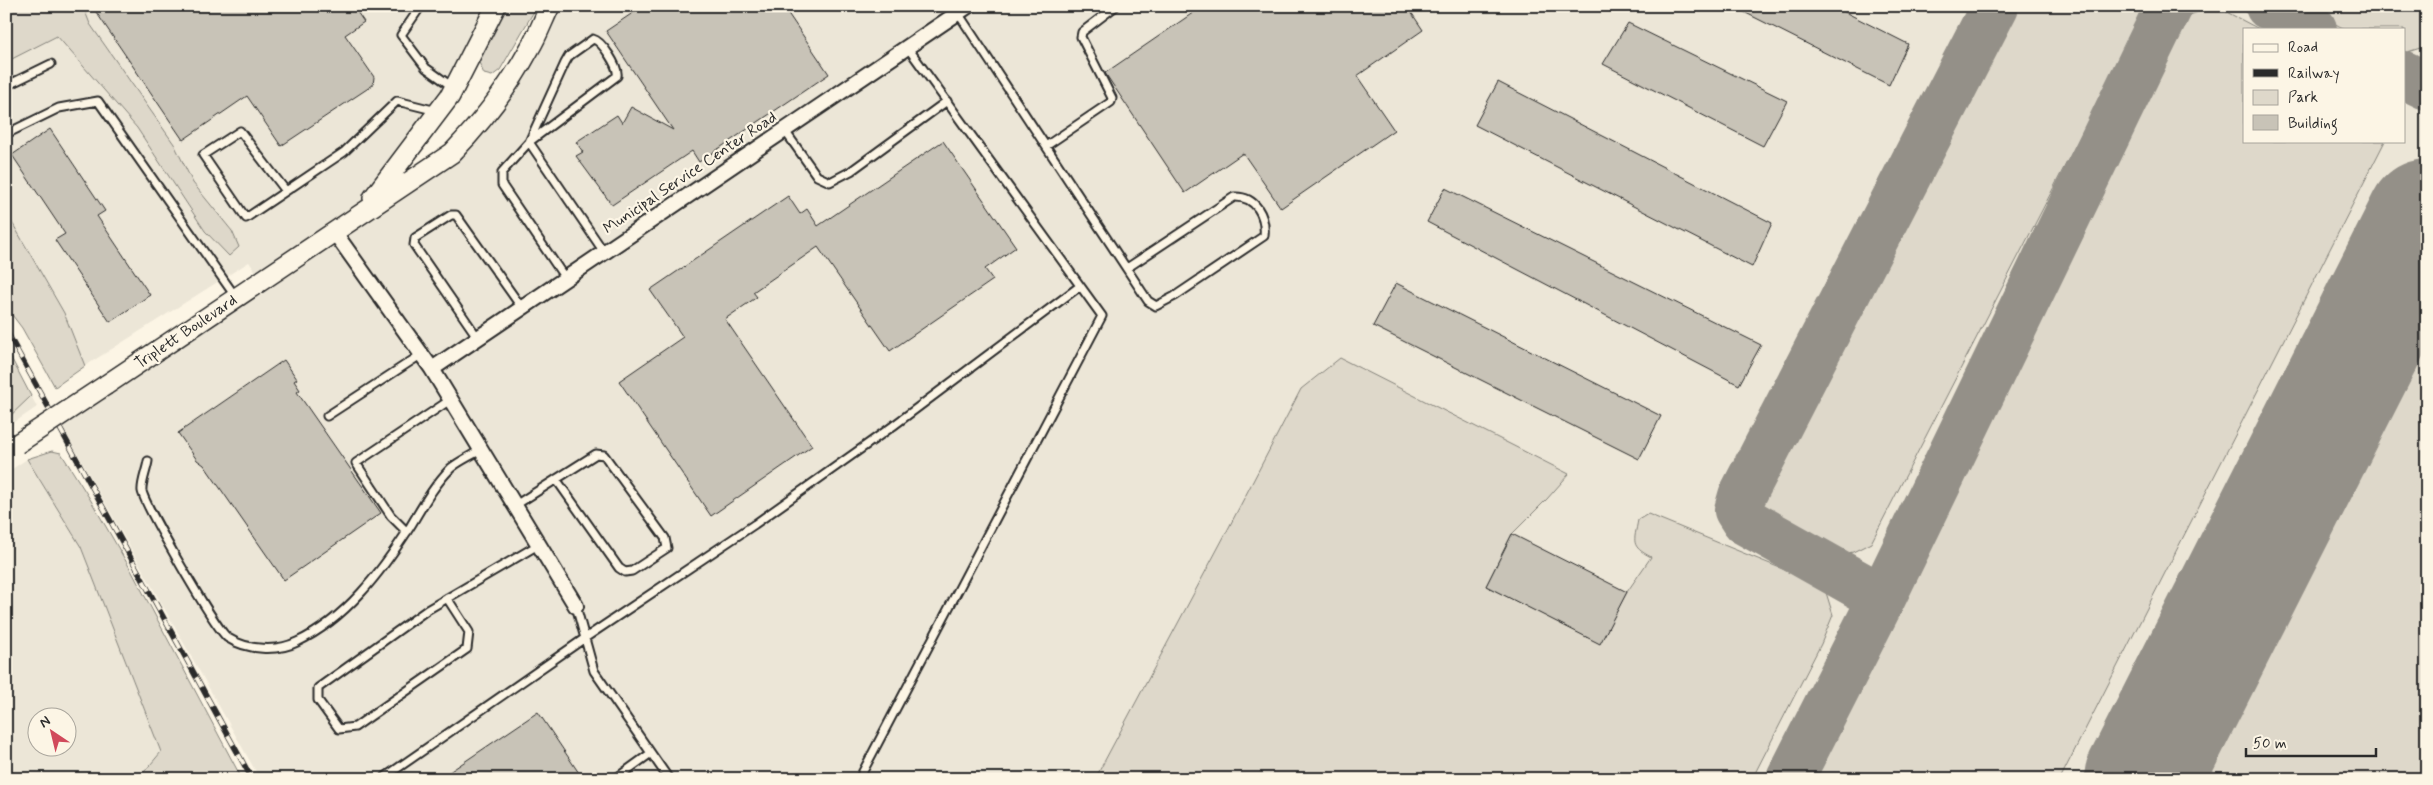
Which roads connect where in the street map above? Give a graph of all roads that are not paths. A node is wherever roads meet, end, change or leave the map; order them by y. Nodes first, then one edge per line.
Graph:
1 (421, 6) edge
2 (496, 6) edge
3 (550, 6) edge
4 (1116, 6) edge
5 (965, 8) edge
6 (908, 48) junction
7 (51, 64) dead end
8 (6, 86) edge
9 (454, 88) junction
10 (947, 102) junction
11 (440, 112) junction
12 (785, 131) junction
13 (6, 134) edge
14 (529, 142) junction
15 (1046, 146) junction
16 (286, 191) junction
17 (364, 211) junction
18 (335, 232) junction
19 (604, 252) junction
20 (1127, 268) junction
21 (565, 278) junction
22 (1080, 286) junction
23 (237, 298) junction
24 (522, 308) junction
25 (478, 338) junction
26 (422, 354) junction
27 (432, 369) junction
28 (450, 400) junction
29 (328, 416) dead end
30 (11, 448) edge
31 (480, 450) junction
32 (148, 461) dead end
33 (556, 479) junction
34 (514, 506) junction
35 (407, 532) junction
36 (538, 545) junction
37 (447, 598) junction
38 (576, 606) joint
39 (585, 638) junction
40 (651, 753) junction
41 (382, 779) edge
42 (615, 779) edge
43 (669, 779) edge
44 (859, 779) edge

1 - 9 lane
2 - 9 main road, Triplett Boulevard
3 - 17 main road, Triplett Boulevard
4 - 15 lane
5 - 6 street, Municipal Service Center Road
5 - 15 lane
6 - 10 lane
6 - 12 street, Municipal Service Center Road
7 - 8 lane
9 - 11 main road, Triplett Boulevard
10 - 12 lane
10 - 22 lane
11 - 16 lane
11 - 17 main road, Triplett Boulevard
12 - 19 street, Municipal Service Center Road
13 - 23 lane
14 - 14 lane
14 - 19 lane
14 - 21 lane
15 - 20 lane
16 - 16 lane
17 - 18 main road, Triplett Boulevard
18 - 23 main road, Triplett Boulevard
18 - 26 street
19 - 21 street, Municipal Service Center Road
20 - 20 lane
21 - 24 street, Municipal Service Center Road
22 - 39 lane
22 - 44 lane
23 - 30 main road, Triplett Boulevard, bridge
24 - 25 street, Municipal Service Center Road
24 - 25 lane
25 - 27 street, Municipal Service Center Road
26 - 27 street
26 - 29 lane
27 - 28 street
28 - 31 street
28 - 35 lane
31 - 34 street
31 - 35 lane
32 - 35 lane
33 - 33 lane
33 - 34 lane
34 - 36 street
36 - 37 lane
36 - 38 street
37 - 37 lane
38 - 39 lane
39 - 40 lane
39 - 41 lane
40 - 42 lane
40 - 43 lane

